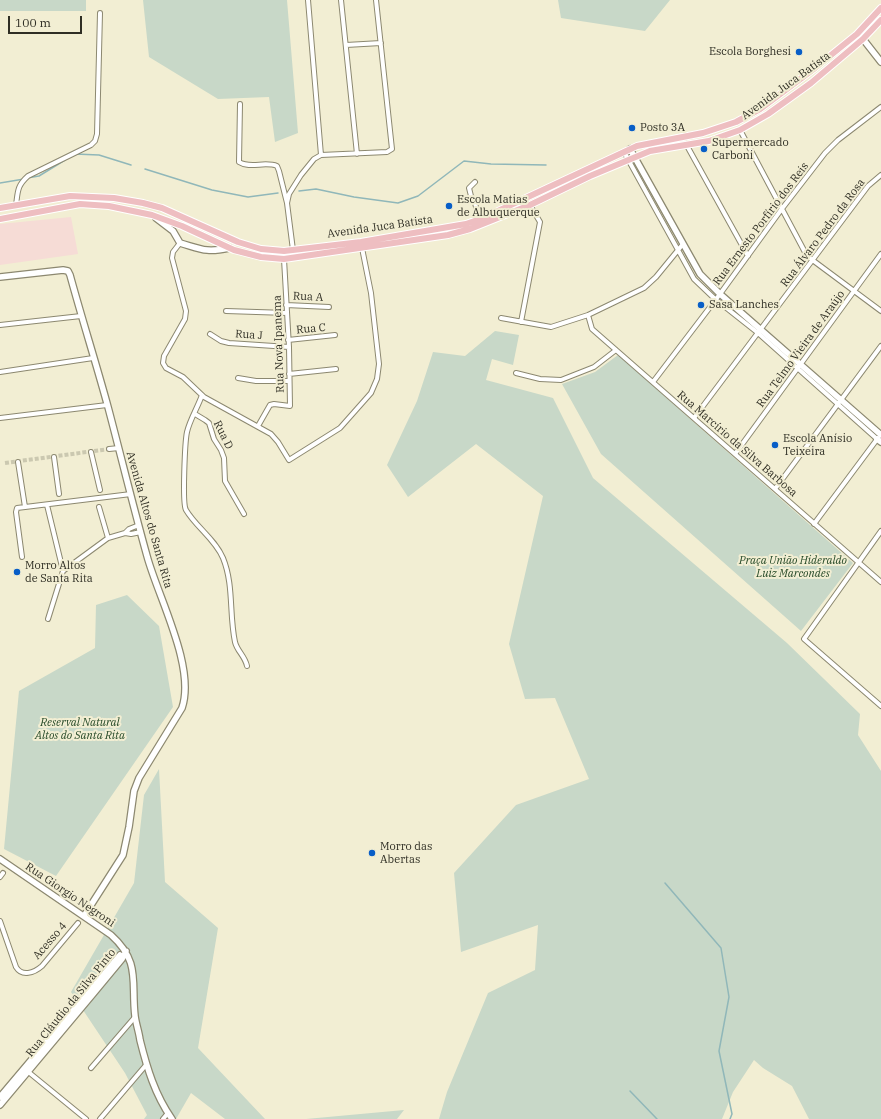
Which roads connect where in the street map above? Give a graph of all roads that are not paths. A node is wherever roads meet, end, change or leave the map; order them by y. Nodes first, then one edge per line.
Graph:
1 (308, 0) edge
2 (341, 0) edge
3 (376, 0) edge
4 (881, 8) edge
5 (100, 13) dead end
6 (881, 20) edge
7 (863, 39) junction
8 (381, 43) junction
9 (346, 45) junction
10 (881, 62) edge
11 (240, 104) dead end
12 (881, 108) edge
13 (740, 130) junction
14 (686, 144) junction
15 (627, 150) junction
16 (357, 154) junction
17 (321, 155) junction
18 (631, 158) junction
19 (881, 175) edge
20 (475, 182) dead end
21 (287, 203) junction
22 (16, 205) junction
23 (530, 206) junction
24 (0, 208) edge
25 (162, 208) junction
26 (781, 210) junction
27 (152, 215) junction
28 (483, 218) junction
29 (0, 219) edge
30 (211, 229) junction
31 (180, 242) junction
32 (216, 242) junction
33 (682, 244) junction
34 (229, 248) junction
35 (362, 248) junction
36 (677, 249) junction
37 (293, 250) junction
38 (208, 251) junction
39 (881, 254) edge
40 (748, 256) junction
41 (284, 258) junction
42 (813, 260) junction
43 (0, 277) edge
44 (855, 290) junction
45 (720, 294) junction
46 (715, 299) junction
47 (286, 305) junction
48 (329, 307) dead end
49 (226, 311) dead end
50 (881, 311) edge
51 (287, 313) junction
52 (588, 315) junction
53 (81, 316) junction
54 (502, 318) dead end
55 (521, 322) junction
56 (0, 325) edge
57 (760, 331) junction
58 (210, 334) dead end
59 (335, 335) dead end
60 (288, 340) junction
61 (881, 346) edge
62 (289, 347) junction
63 (616, 350) junction
64 (93, 358) junction
65 (799, 367) junction
66 (336, 369) dead end
67 (0, 372) edge
68 (516, 373) dead end
69 (289, 374) junction
70 (238, 378) dead end
71 (289, 381) junction
72 (652, 382) junction
73 (202, 395) junction
74 (840, 402) junction
75 (107, 405) junction
76 (195, 414) junction
77 (0, 418) edge
78 (694, 418) junction
79 (258, 426) junction
80 (880, 437) edge
81 (119, 448) junction
82 (109, 449) tunnel mouth
83 (91, 452) dead end
84 (735, 454) junction
85 (54, 457) dead end
86 (18, 462) dead end
87 (775, 489) junction
88 (100, 490) dead end
89 (59, 494) dead end
90 (132, 494) junction
91 (47, 504) junction
92 (25, 507) junction
93 (99, 507) dead end
94 (244, 514) dead end
95 (814, 524) junction
96 (139, 526) junction
97 (131, 528) junction
98 (881, 531) edge
99 (141, 532) junction
100 (125, 533) junction
101 (132, 533) junction
102 (108, 538) junction
103 (22, 557) dead end
104 (859, 562) junction
105 (63, 571) junction
106 (881, 582) edge
107 (48, 619) dead end
108 (247, 666) dead end
109 (881, 706) edge
110 (0, 859) edge
111 (3, 873) dead end
112 (0, 877) edge
113 (84, 916) junction
114 (0, 921) edge
115 (78, 923) dead end
116 (126, 951) junction
117 (135, 1017) junction
118 (146, 1066) junction
119 (91, 1068) dead end
120 (26, 1070) junction
121 (0, 1097) edge
122 (0, 1105) edge
123 (168, 1113) junction
124 (86, 1119) edge
125 (100, 1119) edge
126 (163, 1119) edge
127 (172, 1119) edge

1 - 17 street
2 - 9 street
3 - 8 street
4 - 15 main road, Avenida Juca Batista
5 - 22 street
6 - 7 main road, Avenida Juca Batista
7 - 10 street
7 - 13 main road, Avenida Juca Batista
8 - 9 street
8 - 16 street
9 - 16 street
11 - 21 street
12 - 26 street, Rua Ernesto Porfírio dos Reis
13 - 14 main road, Avenida Juca Batista
13 - 26 street
14 - 18 main road, Avenida Juca Batista
14 - 40 street
15 - 18 street
15 - 28 main road, Avenida Juca Batista
16 - 17 street
17 - 21 street
18 - 23 main road, Avenida Juca Batista
18 - 33 street
18 - 36 street
19 - 42 street, Rua Álvaro Pedro da Rosa
20 - 28 street
21 - 37 street
22 - 24 main road, Avenida Juca Batista
22 - 25 main road, Avenida Juca Batista
23 - 35 main road, Avenida Juca Batista
23 - 55 street
25 - 27 main road
25 - 30 main road, Avenida Juca Batista
26 - 40 street, Rua Ernesto Porfírio dos Reis
26 - 42 street
27 - 29 main road, Avenida Juca Batista
27 - 31 street
27 - 32 main road, Avenida Juca Batista
28 - 37 main road, Avenida Juca Batista
30 - 32 main road
30 - 37 main road, Avenida Juca Batista
31 - 38 street
31 - 73 street
32 - 34 main road, Avenida Juca Batista
32 - 38 street
33 - 36 street
33 - 45 street
34 - 38 street
34 - 41 main road, Avenida Juca Batista
35 - 41 main road, Avenida Juca Batista
35 - 79 street
36 - 46 street
36 - 52 street
39 - 44 street, Rua Telmo Vieira de Araújo
40 - 45 street, Rua Ernesto Porfírio dos Reis
41 - 47 street, Rua Nova Ipanema
42 - 44 street
42 - 57 street, Rua Álvaro Pedro da Rosa
43 - 53 street, Avenida Altos do Santa Rita
44 - 50 street
44 - 65 street, Rua Telmo Vieira de Araújo
45 - 46 street, Rua Ernesto Porfírio dos Reis
45 - 57 street
46 - 57 street
46 - 72 street, Rua Ernesto Porfírio dos Reis
47 - 48 street, Rua A
47 - 51 street, Rua Nova Ipanema
49 - 51 street
51 - 60 street, Rua Nova Ipanema
52 - 55 street
52 - 63 street, Rua Marcírio da Silva Barbosa
53 - 56 street
53 - 64 street, Avenida Altos do Santa Rita
54 - 55 street
57 - 65 street
57 - 78 street, Rua Álvaro Pedro da Rosa
58 - 62 street, Rua J
59 - 60 street, Rua C
60 - 62 street, Rua Nova Ipanema
61 - 74 street
62 - 69 street, Rua Nova Ipanema
63 - 68 street
63 - 72 street, Rua Marcírio da Silva Barbosa
64 - 67 street
64 - 75 street, Avenida Altos do Santa Rita
65 - 74 street
65 - 84 street, Rua Telmo Vieira de Araújo
66 - 69 street
69 - 71 street, Rua Nova Ipanema
70 - 71 street
71 - 79 street, Rua Nova Ipanema
72 - 78 street, Rua Marcírio da Silva Barbosa
73 - 76 street
73 - 79 street
74 - 80 street
74 - 87 street
75 - 77 street
75 - 81 street, Avenida Altos do Santa Rita
76 - 94 street, Rua D
76 - 108 street
78 - 84 street, Rua Marcírio da Silva Barbosa
80 - 95 street
81 - 82 street
81 - 90 street, Avenida Altos do Santa Rita
83 - 88 street
84 - 87 street, Rua Marcírio da Silva Barbosa
85 - 89 street
86 - 92 street
87 - 95 street, Rua Marcírio da Silva Barbosa
90 - 91 street
90 - 96 street, Avenida Altos do Santa Rita
91 - 92 street
91 - 105 street
92 - 103 street
93 - 102 street
95 - 104 street, Rua Marcírio da Silva Barbosa
96 - 97 street
96 - 99 street, Avenida Altos do Santa Rita
97 - 100 street
97 - 101 street
98 - 104 street
99 - 101 street
99 - 113 street, Avenida Altos do Santa Rita
100 - 101 street
100 - 102 street
102 - 105 street
104 - 106 street, Rua Marcírio da Silva Barbosa
104 - 109 street
105 - 107 street
110 - 113 street, Rua Giorgio Negroni
111 - 112 street
113 - 116 street, Rua Giorgio Negroni
114 - 115 street, Acesso 4
116 - 117 street
116 - 120 street, Rua Cláudio da Silva Pinto
117 - 118 street
117 - 119 street
118 - 123 street
118 - 125 street
120 - 121 street, Rua Cláudio da Silva Pinto
120 - 122 street, Rua Cláudio da Silva Pinto
120 - 124 street
123 - 126 street
123 - 127 street

